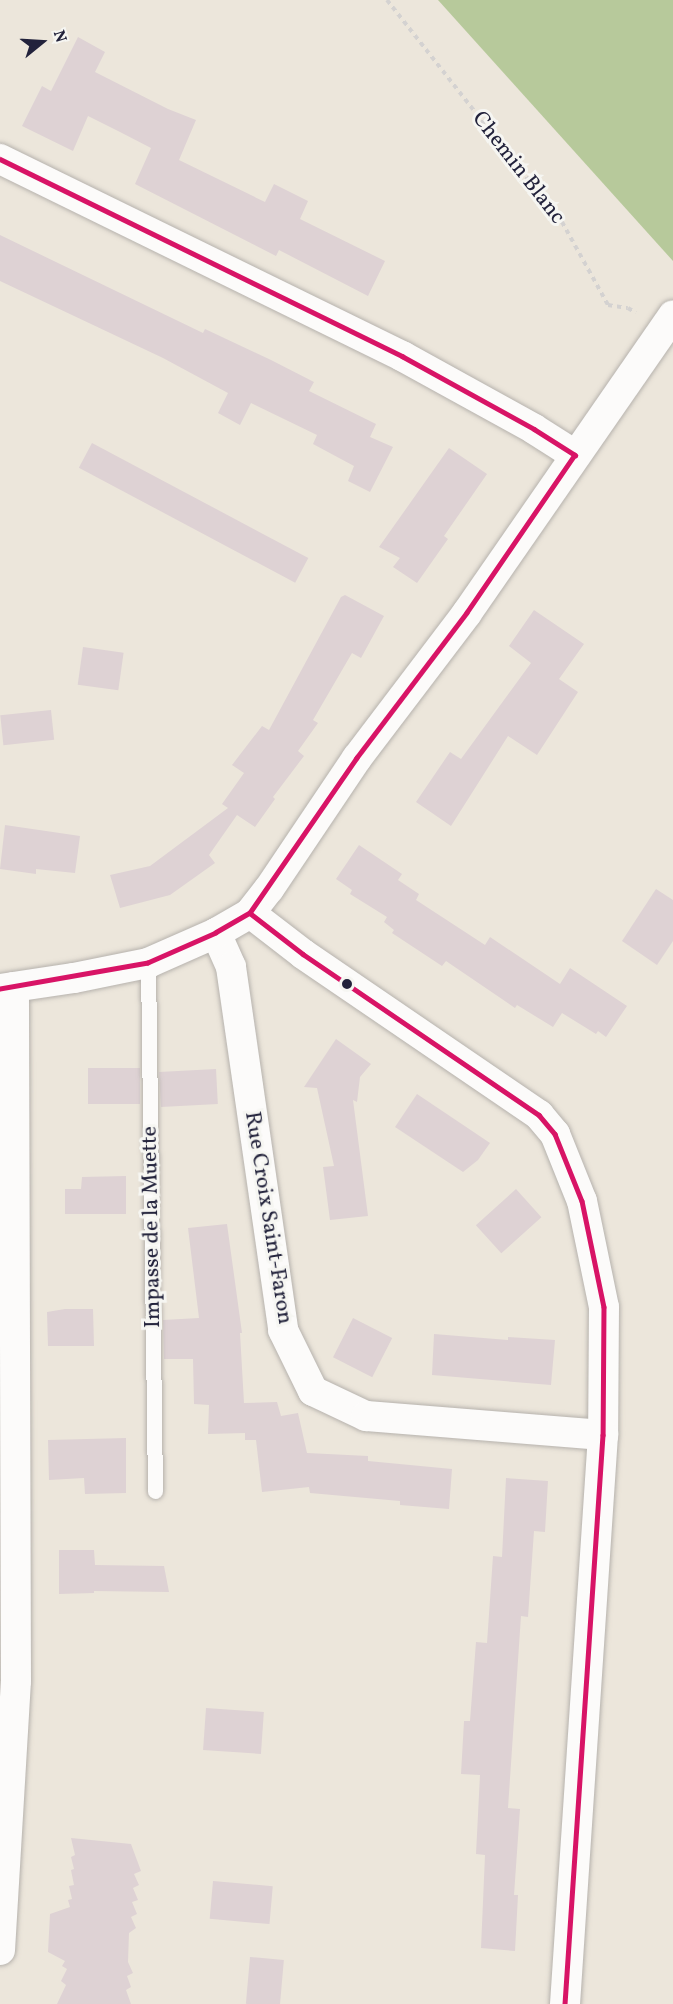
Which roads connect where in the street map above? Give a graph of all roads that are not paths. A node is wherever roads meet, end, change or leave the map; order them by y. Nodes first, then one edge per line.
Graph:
1 (0, 159) edge
2 (673, 315) edge
3 (575, 455) junction
4 (250, 913) junction
5 (216, 933) junction
6 (148, 963) junction
7 (7, 988) edge
8 (603, 1435) junction
9 (155, 1491) dead end
10 (0, 1950) edge
11 (565, 2004) edge

1 - 3 street
2 - 3 street
3 - 4 street
4 - 5 street
4 - 8 street
5 - 6 street
5 - 8 street, Rue Croix Saint-Faron
6 - 7 street
6 - 9 lane, Impasse de la Muette
7 - 10 street
8 - 11 street

